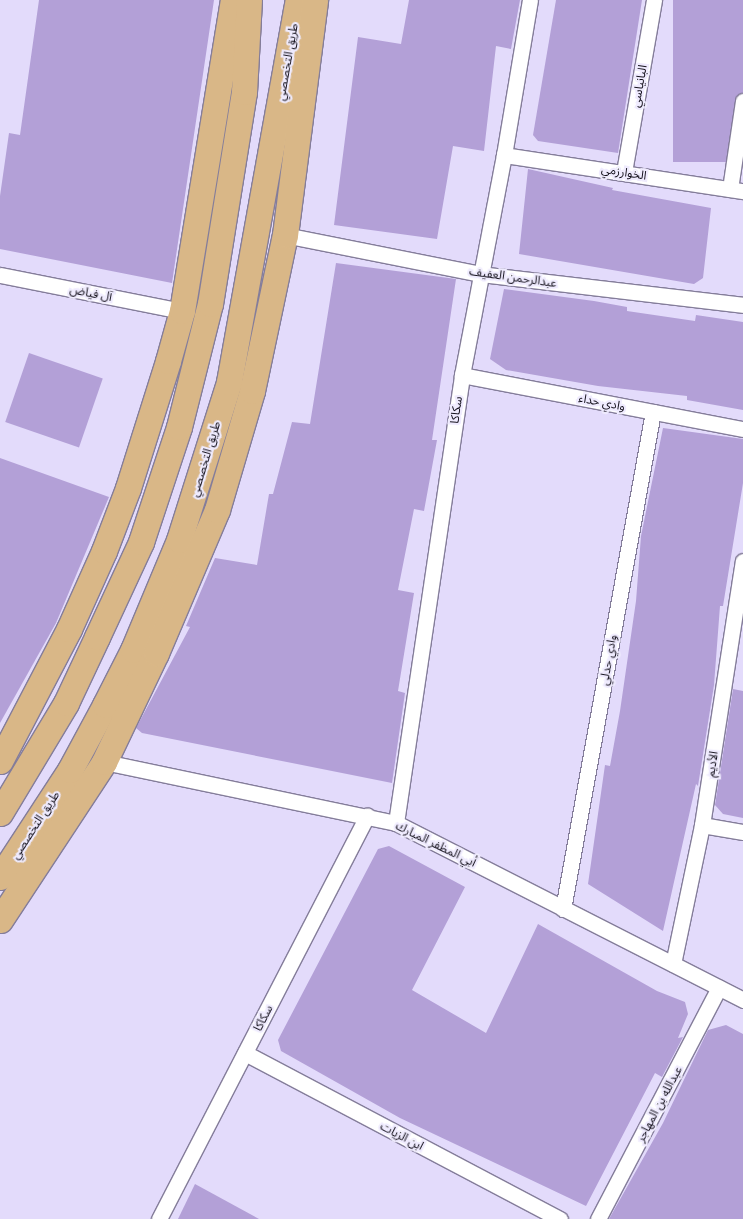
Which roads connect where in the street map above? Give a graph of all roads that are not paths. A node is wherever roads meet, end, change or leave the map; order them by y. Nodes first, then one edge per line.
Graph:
1 (233, 0) edge
2 (249, 0) edge
3 (298, 0) edge
4 (315, 0) edge
5 (530, 0) edge
6 (654, 0) edge
7 (743, 101) edge
8 (504, 155) junction
9 (624, 172) junction
10 (737, 190) edge
11 (285, 235) junction
12 (480, 274) junction
13 (0, 275) edge
14 (743, 305) edge
15 (182, 311) junction
16 (462, 375) junction
17 (654, 412) junction
18 (743, 429) edge
19 (743, 561) edge
20 (0, 761) edge
21 (104, 762) junction
22 (0, 813) edge
23 (367, 816) junction
24 (396, 823) junction
25 (702, 825) junction
26 (743, 832) edge
27 (0, 877) edge
28 (563, 909) junction
29 (0, 920) edge
30 (673, 964) junction
31 (719, 988) junction
32 (743, 1000) edge
33 (245, 1053) junction
34 (159, 1219) edge
35 (560, 1219) edge
36 (598, 1219) edge

1 - 15 main road
2 - 22 main road
3 - 27 main road, طريق التخصصي
4 - 11 main road
5 - 8 street, سكاكا
6 - 9 street, البانياسي
7 - 10 street
8 - 9 street, الخوارزمي
8 - 12 street, سكاكا
9 - 10 street, الخوارزمي
11 - 12 street, عبدالرحمن العفيف
11 - 21 main road
12 - 14 street, عبدالرحمن العفيف
12 - 16 street, سكاكا
13 - 15 street, آل فياض
15 - 20 main road
16 - 17 street, وادي حداء
16 - 24 street, سكاكا
17 - 18 street, وادي حداء
17 - 28 street, وادي حدلي
19 - 25 street, الأديم
21 - 23 street, أبي المظفر المبارك
21 - 29 main road
23 - 24 street, أبي المظفر المبارك
23 - 33 street, سكاكا
24 - 28 street, أبي المظفر المبارك
25 - 26 street
25 - 30 street, الأديم
28 - 30 street, أبي المظفر المبارك
30 - 31 street, أبي المظفر المبارك
31 - 32 street, أبي المظفر المبارك
31 - 36 street, عبدالله بن المهاجر
33 - 34 street, سكاكا
33 - 35 street, ابن الزيات

